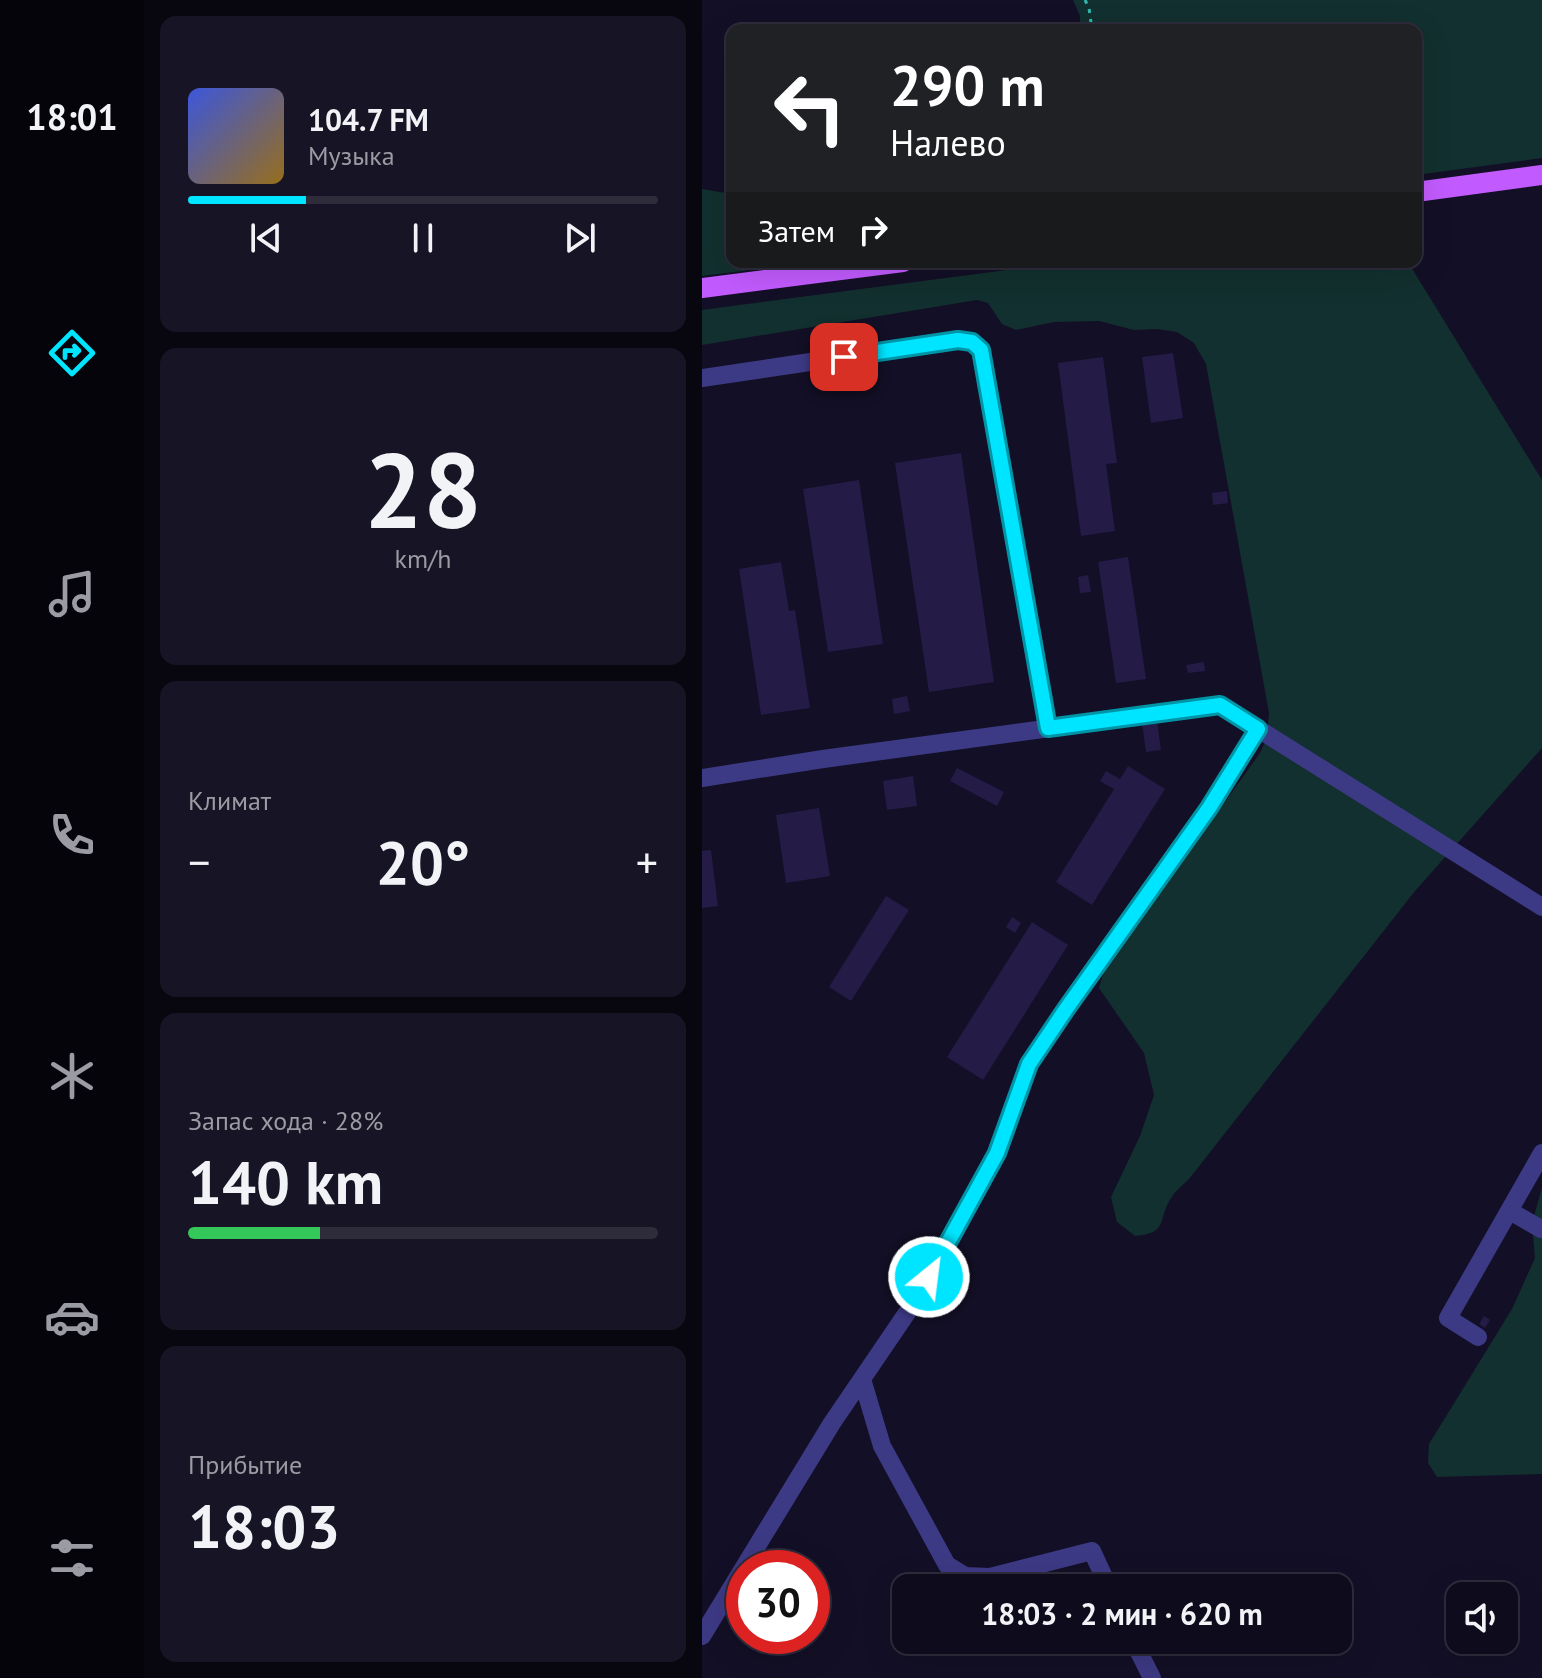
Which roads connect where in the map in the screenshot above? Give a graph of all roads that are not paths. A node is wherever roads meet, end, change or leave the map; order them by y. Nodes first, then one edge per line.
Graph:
1 (1542, 175) edge
2 (1422, 191) edge
3 (857, 268) edge
4 (702, 288) edge
5 (702, 378) edge
6 (1048, 728) junction
7 (1258, 729) junction
8 (702, 778) edge
9 (1542, 907) edge
10 (1542, 1153) edge
11 (1510, 1211) junction
12 (1541, 1229) edge
13 (1478, 1337) dead end
14 (862, 1379) junction
15 (962, 1574) edge
16 (1002, 1574) edge
17 (1103, 1574) edge
18 (702, 1636) edge
19 (1140, 1654) edge
20 (1152, 1678) edge

1 - 2 main road
3 - 4 main road
5 - 6 street
6 - 7 street
6 - 8 street
7 - 9 street
7 - 14 street
10 - 11 street
11 - 12 street
11 - 13 street
14 - 15 street
14 - 18 street
16 - 17 street
19 - 20 street

